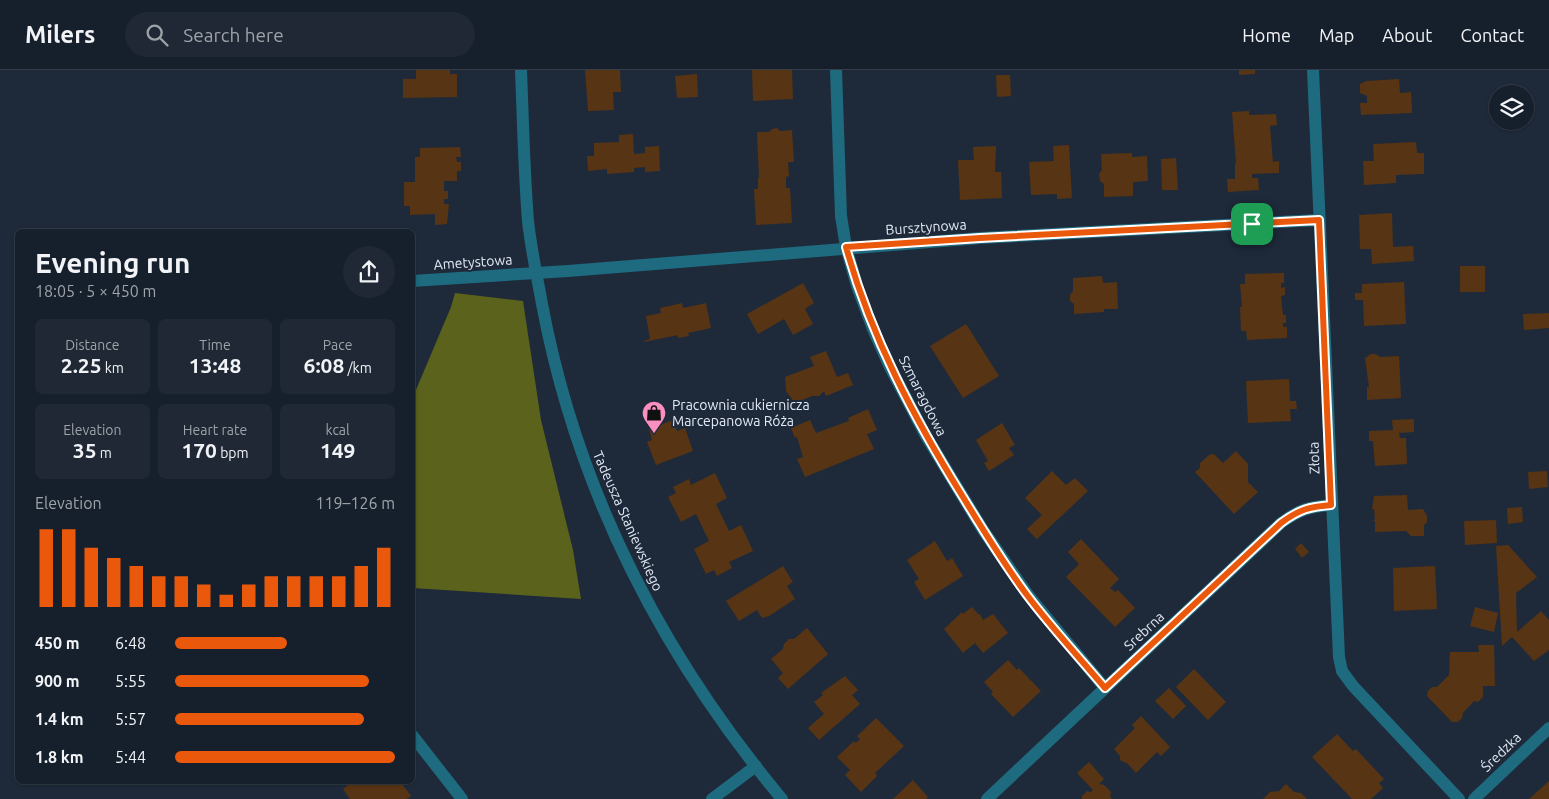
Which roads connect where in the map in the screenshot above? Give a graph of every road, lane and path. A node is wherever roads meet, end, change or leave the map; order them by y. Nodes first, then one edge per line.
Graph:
1 (521, 70) edge
2 (836, 70) edge
3 (1313, 70) edge
4 (1319, 220) junction
5 (846, 247) junction
6 (536, 273) junction
7 (415, 281) edge
8 (1331, 505) junction
9 (1105, 688) junction
10 (1549, 728) edge
11 (415, 739) edge
12 (756, 766) junction
13 (462, 799) edge
14 (712, 799) edge
15 (782, 799) edge
16 (987, 799) edge
17 (1459, 799) edge
18 (1474, 799) edge

1 - 6 street, Tadeusza Staniewskiego
2 - 5 street, Szmaragdowa
3 - 4 street, Złota
4 - 5 street, Bursztynowa
4 - 8 street, Złota
5 - 6 street, Bursztynowa
5 - 9 street, Szmaragdowa
6 - 7 street, Ametystowa
6 - 12 street, Tadeusza Staniewskiego
8 - 9 street, Srebrna
8 - 17 street, Złota
9 - 16 street, Srebrna
10 - 18 street, Średzka
11 - 13 street
12 - 14 street
12 - 15 street, Tadeusza Staniewskiego

